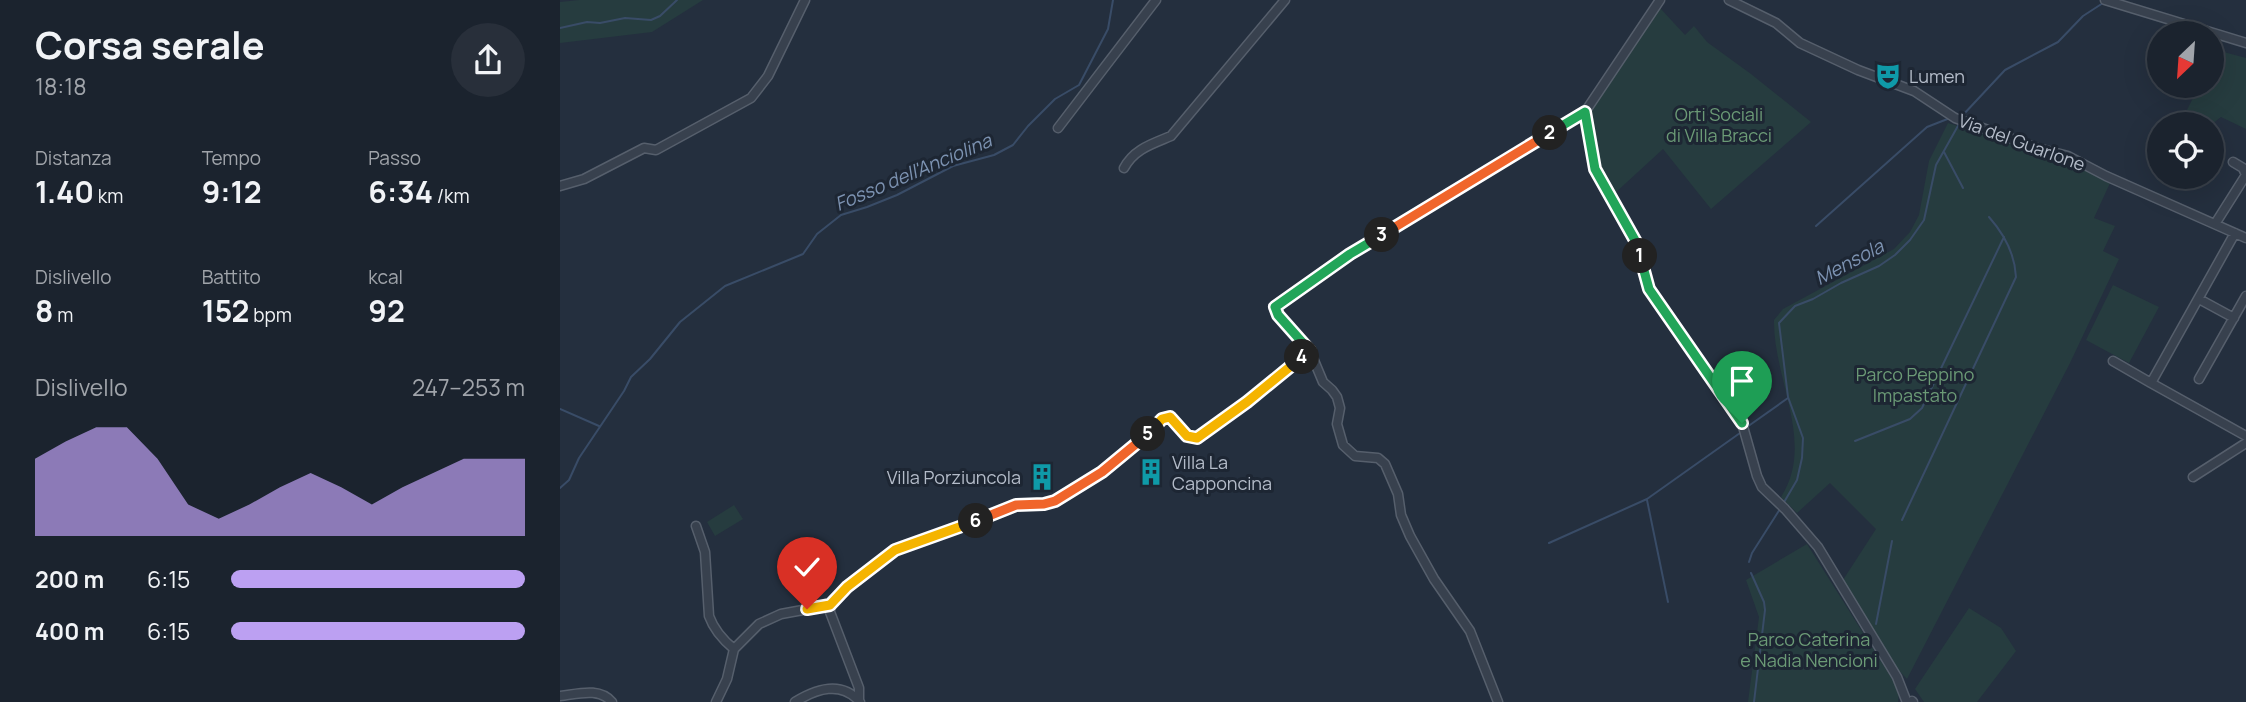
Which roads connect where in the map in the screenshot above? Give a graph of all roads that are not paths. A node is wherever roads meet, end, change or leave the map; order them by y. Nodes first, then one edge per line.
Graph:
1 (805, 0) edge
2 (1156, 0) edge
3 (1285, 0) edge
4 (1660, 0) edge
5 (1729, 0) edge
6 (2109, 1) edge
7 (2246, 43) edge
8 (1585, 112) junction
9 (1058, 128) dead end
10 (2233, 162) dead end
11 (1124, 169) dead end
12 (560, 186) edge
13 (2215, 224) junction
14 (2235, 233) junction
15 (2246, 238) edge
16 (2246, 296) edge
17 (2199, 299) junction
18 (2234, 318) junction
19 (1310, 351) junction
20 (2113, 361) dead end
21 (2199, 379) dead end
22 (2151, 383) junction
23 (2246, 436) edge
24 (2246, 443) edge
25 (2193, 477) dead end
26 (696, 526) dead end
27 (830, 605) junction
28 (734, 649) junction
29 (560, 696) edge
30 (718, 700) edge
31 (859, 701) edge
32 (1909, 701) edge
33 (612, 702) edge
34 (795, 702) edge
35 (1497, 702) edge

1 - 12 street
2 - 9 street
3 - 11 street
4 - 8 street
5 - 13 street, Via del Guarlone
6 - 7 street
8 - 19 street
8 - 32 street
10 - 13 street
13 - 14 street, Via del Guarlone
14 - 15 street, Via del Guarlone
14 - 17 street
16 - 18 street
17 - 18 street
17 - 22 street
18 - 21 street
19 - 27 street
19 - 35 street
20 - 22 street
22 - 23 street
24 - 25 street
26 - 28 street
27 - 28 street
27 - 31 street
28 - 30 street
29 - 33 street
31 - 34 street

